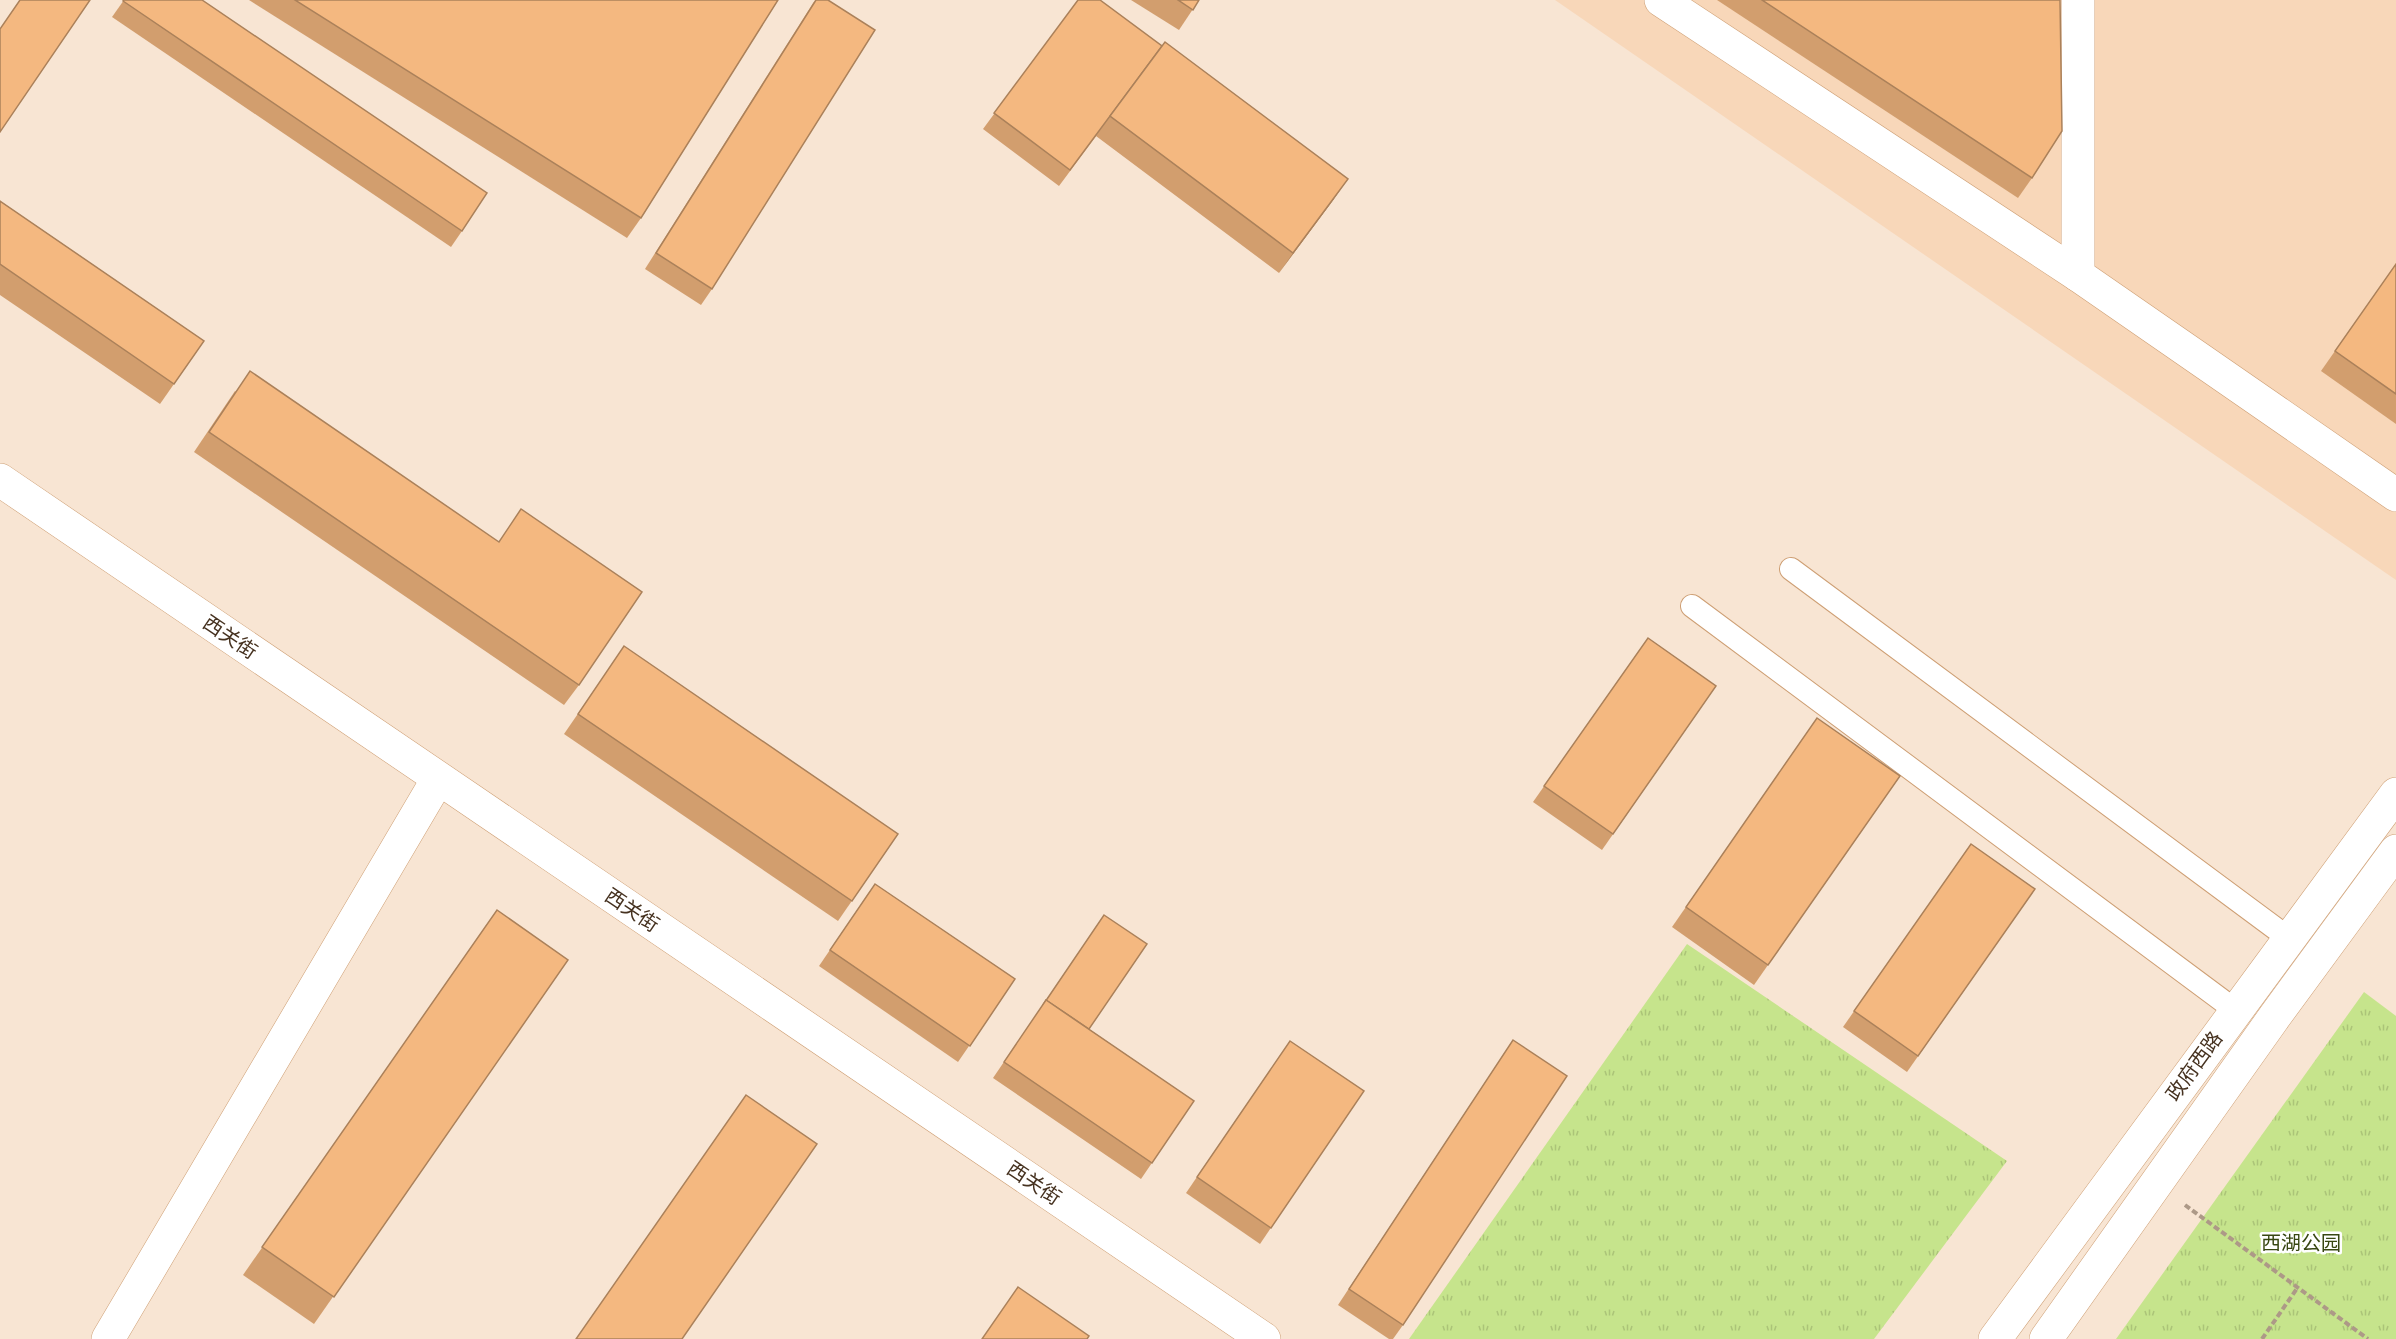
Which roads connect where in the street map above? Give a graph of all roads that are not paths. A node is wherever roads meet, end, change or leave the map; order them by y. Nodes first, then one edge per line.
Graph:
1 (1661, 0) edge
2 (2078, 0) edge
3 (2079, 275) junction
4 (0, 480) edge
5 (2396, 495) edge
6 (1791, 569) dead end
7 (1692, 606) dead end
8 (438, 779) junction
9 (2396, 794) edge
10 (2396, 851) edge
11 (2291, 939) junction
12 (2235, 1010) junction
13 (1244, 1333) edge
14 (108, 1339) edge
15 (1995, 1339) edge
16 (2046, 1339) edge

1 - 3 street
2 - 3 street
3 - 5 street
4 - 8 street, 西关街
6 - 11 lane
7 - 12 lane
8 - 13 street, 西关街
8 - 14 street
9 - 11 street, 政府西路
10 - 16 street, 政府西路
11 - 12 street, 政府西路
12 - 15 street, 政府西路

